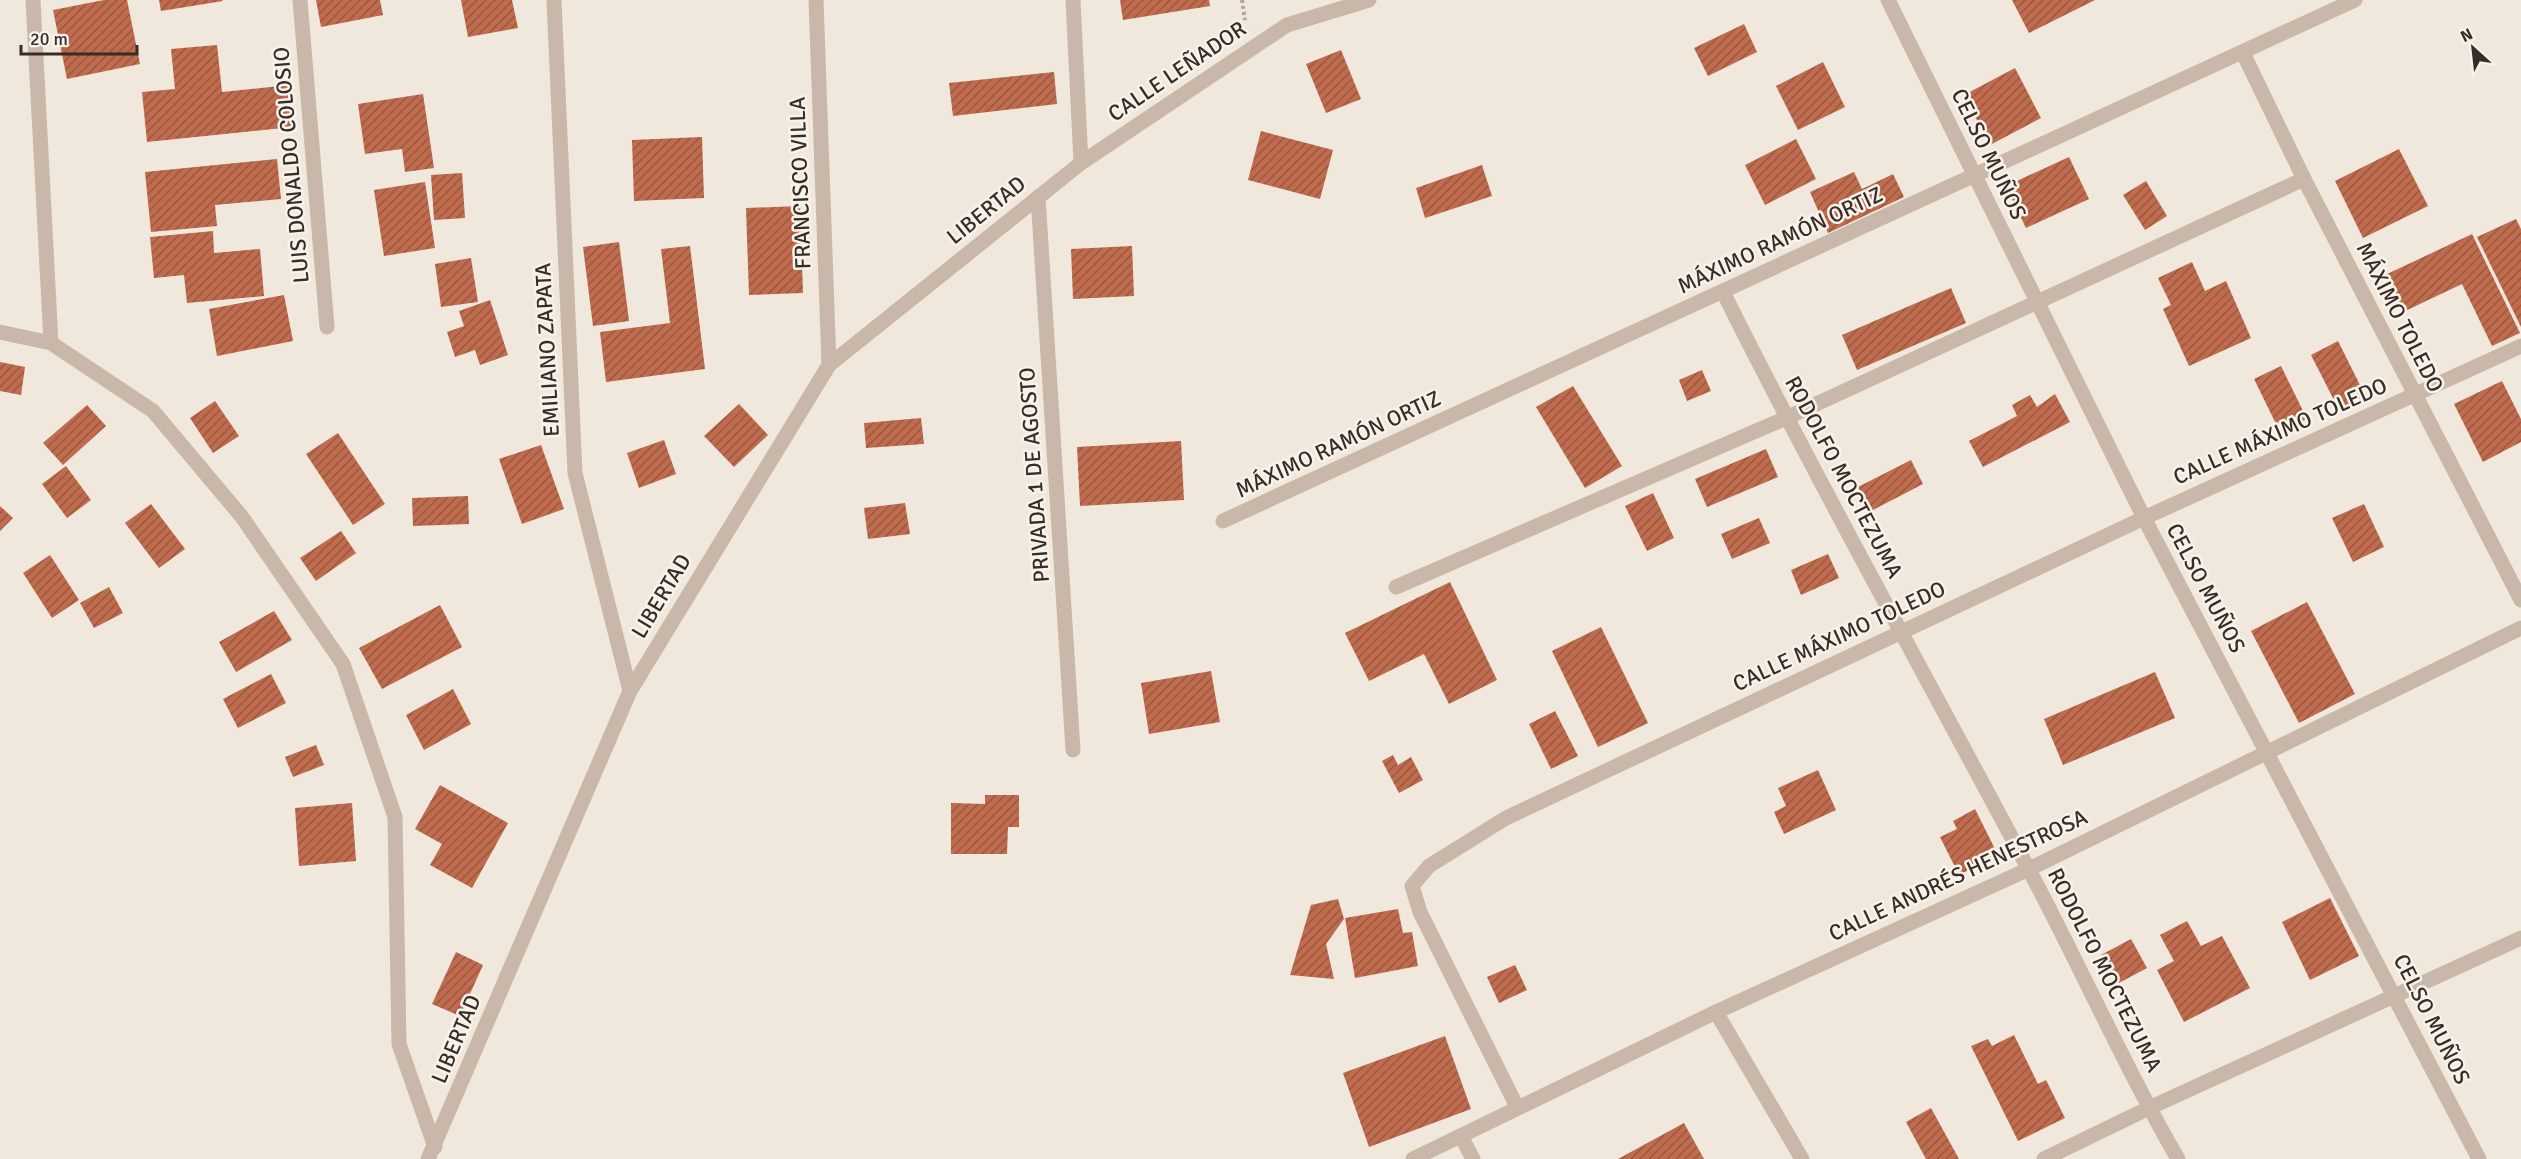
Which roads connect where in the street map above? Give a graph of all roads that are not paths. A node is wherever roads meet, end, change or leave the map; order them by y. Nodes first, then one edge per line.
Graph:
1 (33, 0) edge
2 (300, 0) edge
3 (554, 0) edge
4 (816, 0) edge
5 (1072, 0) edge
6 (1369, 0) edge
7 (1888, 0) edge
8 (2355, 0) edge
9 (2243, 53) junction
10 (1081, 163) junction
11 (1973, 174) junction
12 (2304, 179) junction
13 (1038, 197) junction
14 (1723, 292) junction
15 (2037, 303) junction
16 (327, 327) dead end
17 (0, 332) edge
18 (51, 343) junction
19 (2521, 346) edge
20 (829, 365) junction
21 (2414, 395) junction
22 (1786, 418) junction
23 (2144, 518) junction
24 (1223, 521) dead end
25 (1396, 587) dead end
26 (2521, 600) edge
27 (2521, 627) edge
28 (1900, 632) junction
29 (630, 691) junction
30 (1073, 750) dead end
31 (2267, 753) junction
32 (2029, 868) junction
33 (2521, 938) edge
34 (2395, 996) junction
35 (1716, 1012) junction
36 (1517, 1107) junction
37 (2149, 1108) junction
38 (1461, 1136) junction
39 (431, 1153) edge
40 (1413, 1159) edge
41 (1473, 1159) edge
42 (1802, 1159) edge
43 (2044, 1159) edge
44 (2178, 1159) edge
45 (2479, 1159) edge

1 - 18 street
2 - 16 street, LUIS DONALDO COLOSIO
3 - 29 street, EMILIANO ZAPATA
4 - 20 street, FRANCISCO VILLA
5 - 10 street
6 - 10 street, CALLE LEÑADOR
7 - 11 street, CELSO MUÑOS
8 - 9 street, MÁXIMO RAMÓN ORTIZ
9 - 11 street, MÁXIMO RAMÓN ORTIZ
9 - 12 street, MÁXIMO TOLEDO
10 - 13 street, LIBERTAD
11 - 14 street, MÁXIMO RAMÓN ORTIZ
11 - 15 street, CELSO MUÑOS
12 - 15 street
12 - 21 street, MÁXIMO TOLEDO
13 - 20 street, LIBERTAD
13 - 30 street, PRIVADA 1 DE AGOSTO
14 - 22 street, RODOLFO MOCTEZUMA
14 - 24 street, MÁXIMO RAMÓN ORTIZ
15 - 22 street
15 - 23 street, CELSO MUÑOS
17 - 18 street
18 - 39 street
19 - 21 street, CALLE MÁXIMO TOLEDO
20 - 29 street, LIBERTAD
21 - 23 street, CALLE MÁXIMO TOLEDO
21 - 26 street, MÁXIMO TOLEDO
22 - 25 street
22 - 28 street, RODOLFO MOCTEZUMA
23 - 28 street, CALLE MÁXIMO TOLEDO
23 - 31 street, CELSO MUÑOS
27 - 31 street, CALLE ANDRÉS HENESTROSA
28 - 32 street, RODOLFO MOCTEZUMA
28 - 36 street, CALLE MÁXIMO TOLEDO
29 - 39 street, LIBERTAD
31 - 32 street, CALLE ANDRÉS HENESTROSA
31 - 34 street, CELSO MUÑOS
32 - 35 street, CALLE ANDRÉS HENESTROSA
32 - 37 street, RODOLFO MOCTEZUMA
33 - 34 street
34 - 37 street
34 - 45 street, CELSO MUÑOS
35 - 36 street, CALLE ANDRÉS HENESTROSA
35 - 42 street
36 - 38 street, CALLE ANDRÉS HENESTROSA
37 - 43 street
37 - 44 street, RODOLFO MOCTEZUMA
38 - 40 street, CALLE ANDRÉS HENESTROSA
38 - 41 street

